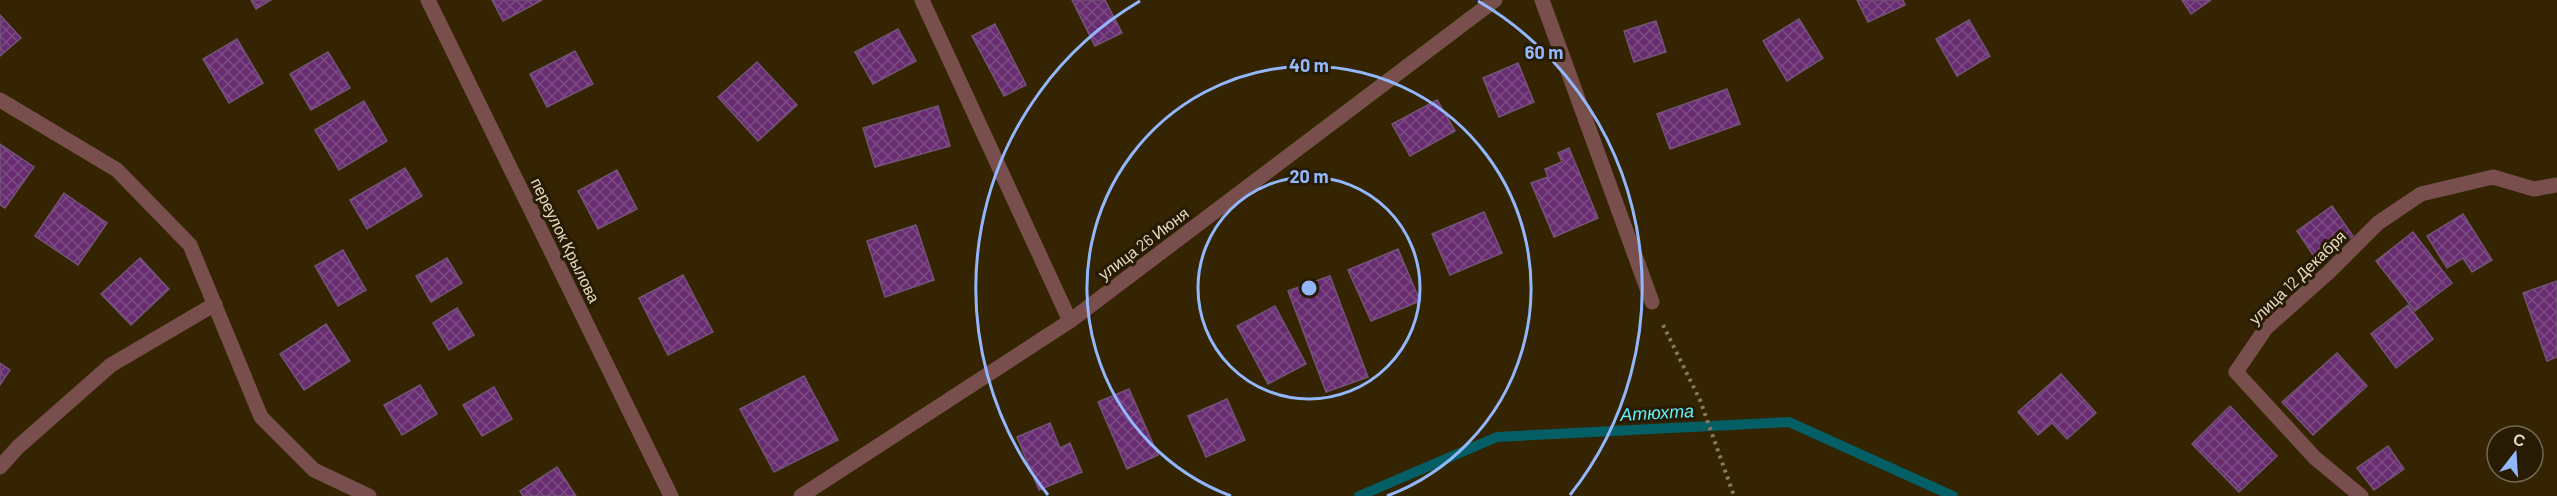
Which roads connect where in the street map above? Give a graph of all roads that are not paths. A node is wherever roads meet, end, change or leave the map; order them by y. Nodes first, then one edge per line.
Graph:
1 (428, 0) edge
2 (922, 0) edge
3 (1495, 0) edge
4 (1542, 0) edge
5 (0, 100) edge
6 (2557, 185) edge
7 (1652, 302) road end
8 (215, 304) junction
9 (1070, 321) junction
10 (0, 467) edge
11 (369, 496) edge
12 (671, 496) edge
13 (801, 496) edge
14 (2361, 496) edge

1 - 12 street, переулок Крылова
2 - 9 street
3 - 9 street, улица 26 Июня
4 - 7 street
5 - 8 street
6 - 14 street, улица 12 Декабря
8 - 10 street
8 - 11 street
9 - 13 street, улица 26 Июня

